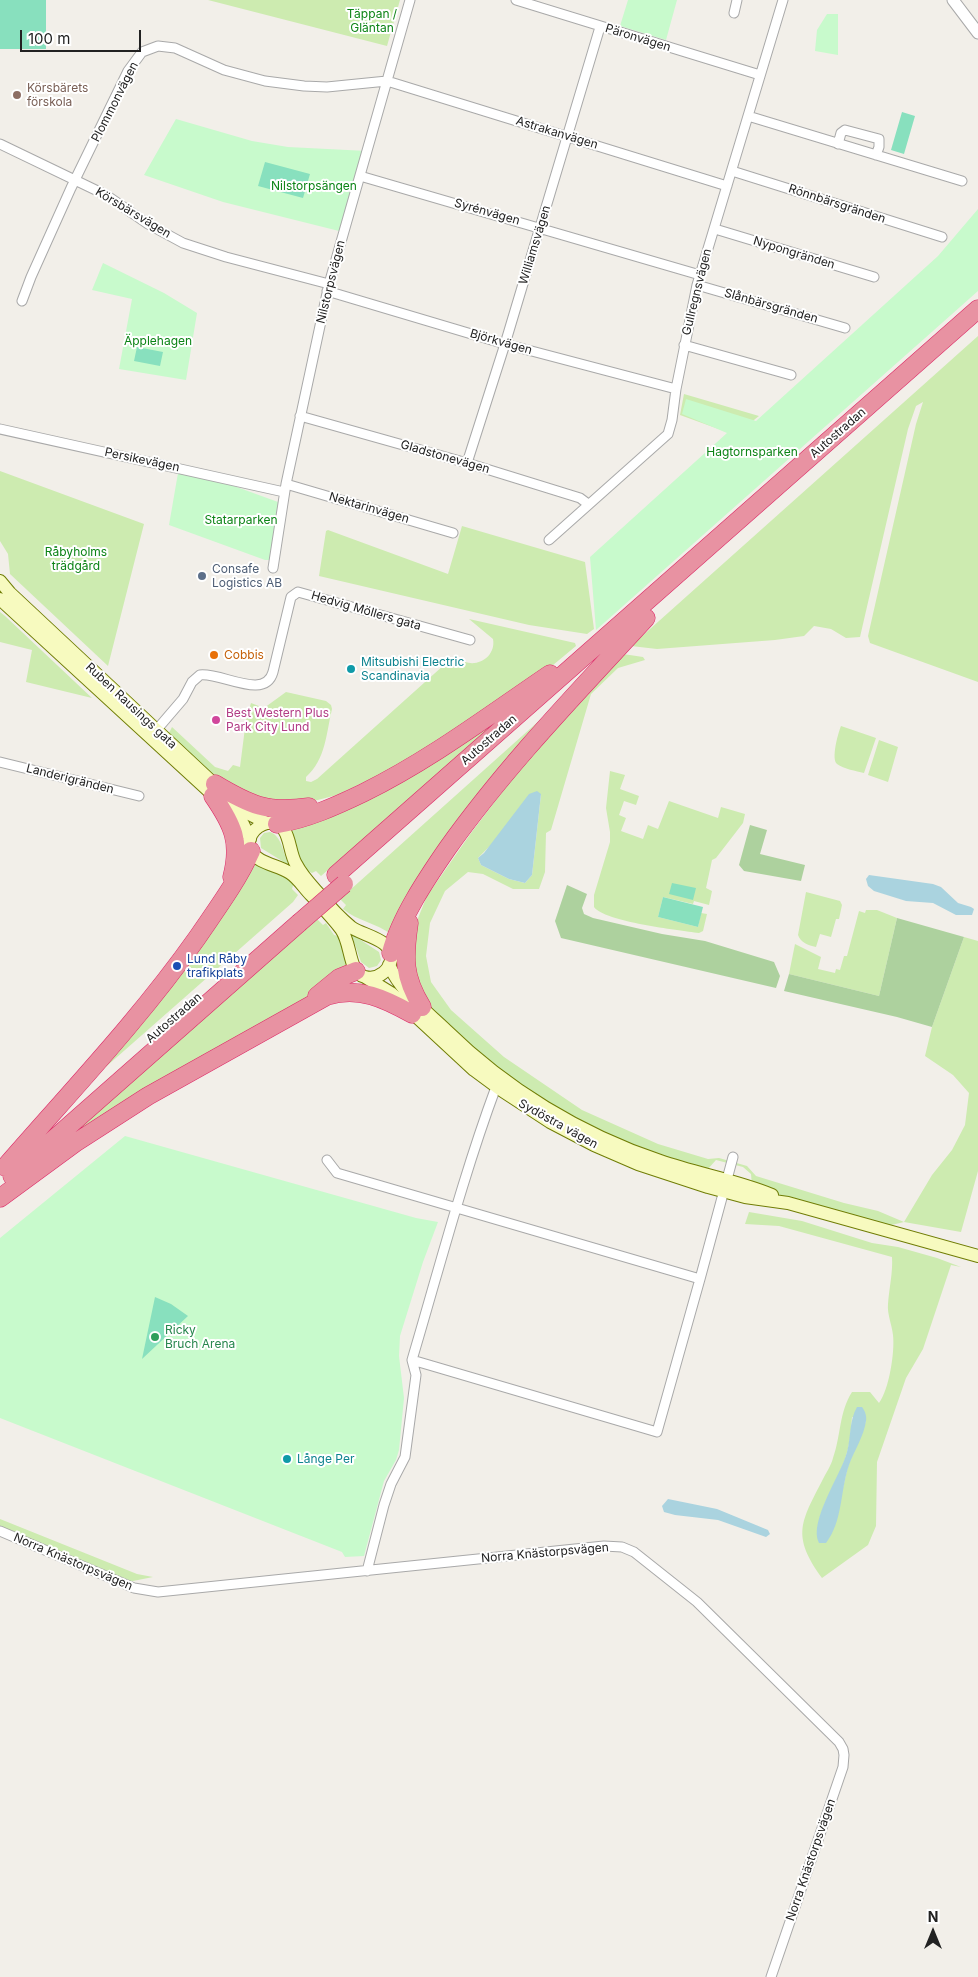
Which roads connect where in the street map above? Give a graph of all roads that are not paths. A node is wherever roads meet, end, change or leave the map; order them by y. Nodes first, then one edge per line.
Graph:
1 (410, 0) edge
2 (516, 0) edge
3 (736, 0) edge
4 (783, 0) edge
5 (952, 0) edge
6 (734, 13) dead end
7 (600, 27) junction
8 (978, 33) edge
9 (760, 75) junction
10 (387, 81) junction
11 (748, 116) junction
12 (568, 136) junction
13 (0, 144) edge
14 (838, 144) junction
15 (876, 155) junction
16 (732, 171) junction
17 (360, 176) junction
18 (75, 180) junction
19 (962, 182) dead end
20 (727, 186) junction
21 (540, 227) junction
22 (714, 229) junction
23 (942, 237) dead end
24 (700, 275) junction
25 (874, 277) dead end
26 (697, 285) junction
27 (328, 287) junction
28 (22, 302) dead end
29 (978, 309) edge
30 (978, 325) edge
31 (845, 328) dead end
32 (505, 344) junction
33 (684, 345) junction
34 (791, 374) dead end
35 (676, 389) junction
36 (300, 416) junction
37 (0, 429) edge
38 (467, 463) junction
39 (285, 488) junction
40 (588, 504) junction
41 (453, 533) dead end
42 (549, 540) dead end
43 (273, 568) dead end
44 (0, 581) edge
45 (0, 599) edge
46 (646, 618) junction
47 (610, 633) junction
48 (470, 640) dead end
49 (153, 734) junction
50 (0, 762) edge
51 (214, 790) junction
52 (139, 796) dead end
53 (355, 797) junction
54 (272, 823) junction
55 (250, 845) junction
56 (340, 880) junction
57 (226, 894) junction
58 (412, 905) junction
59 (295, 918) junction
60 (390, 959) junction
61 (361, 974) junction
62 (299, 1010) junction
63 (417, 1011) junction
64 (496, 1086) junction
65 (733, 1157) dead end
66 (327, 1160) dead end
67 (2, 1169) edge
68 (726, 1186) junction
69 (0, 1187) edge
70 (0, 1198) edge
71 (457, 1208) junction
72 (978, 1256) edge
73 (700, 1279) junction
74 (412, 1360) junction
75 (0, 1531) edge
76 (367, 1571) junction
77 (771, 1977) edge

1 - 10 street, Nilstorpsvägen
2 - 7 street, Päronvägen
3 - 6 street
4 - 9 street, Gullregnsvägen
5 - 8 street
7 - 9 street, Päronvägen
7 - 12 street, Williamsvägen
9 - 11 street, Gullregnsvägen
10 - 12 street, Astrakanvägen
10 - 17 street, Nilstorpsvägen
10 - 18 street, Plommonvägen
11 - 14 street
11 - 16 street, Gullregnsvägen
12 - 20 street, Astrakanvägen
12 - 21 street, Williamsvägen
13 - 18 street, Körsbärsvägen
14 - 15 street
14 - 15 street
15 - 19 street
16 - 20 street, Gullregnsvägen
16 - 23 street, Rönnbärsgränden
17 - 21 street, Syrénvägen
17 - 27 street, Nilstorpsvägen
18 - 27 street, Körsbärsvägen
18 - 28 street, Plommonvägen
20 - 22 street, Gullregnsvägen
21 - 24 street, Syrénvägen
21 - 32 street, Williamsvägen
22 - 24 street, Gullregnsvägen
22 - 25 street, Nypongränden
24 - 26 street, Gullregnsvägen
26 - 31 street, Slånbärsgränden
26 - 33 street, Gullregnsvägen
27 - 32 street, Björkvägen
27 - 36 street, Nilstorpsvägen
29 - 47 highway, Autostradan
30 - 46 highway, Autostradan
32 - 35 street, Björkvägen
32 - 38 street, Williamsvägen
33 - 34 street
33 - 35 street, Gullregnsvägen
35 - 40 street, Gullregnsvägen
36 - 38 street, Gladstonevägen
36 - 39 street, Nilstorpsvägen
37 - 39 street, Persikevägen
38 - 40 street, Gladstonevägen
39 - 41 street, Nektarinvägen
39 - 43 street, Nilstorpsvägen
40 - 42 street, Gullregnsvägen
44 - 49 main road, Ruben Rausings gata
45 - 49 main road, Ruben Rausings gata
46 - 56 highway, Autostradan
46 - 58 highway
47 - 53 highway
47 - 56 highway, Autostradan
48 - 49 street, Hedvig Möllers gata
49 - 51 main road, Ruben Rausings gata
50 - 52 street, Landerigränden
51 - 53 highway
51 - 54 main road, Ruben Rausings gata
51 - 55 main road, Ruben Rausings gata
51 - 57 highway
53 - 54 highway
54 - 55 main road
54 - 60 main road
55 - 57 highway
55 - 61 main road
56 - 59 highway, Autostradan
57 - 67 highway
58 - 60 highway
58 - 63 highway
59 - 67 highway, Autostradan
59 - 69 highway, Autostradan
60 - 61 main road
60 - 63 main road, Sydöstra vägen
61 - 62 highway
61 - 63 main road, Sydöstra vägen
62 - 63 highway
62 - 70 highway
63 - 64 main road, Sydöstra vägen
63 - 68 main road, Sydöstra vägen
64 - 68 main road, Sydöstra vägen
64 - 71 street
65 - 68 street
66 - 71 street
68 - 72 main road, Sydöstra vägen
68 - 73 street
71 - 73 street
71 - 74 street
73 - 74 street
74 - 76 street
75 - 76 street, Norra Knästorpsvägen
76 - 77 street, Norra Knästorpsvägen

